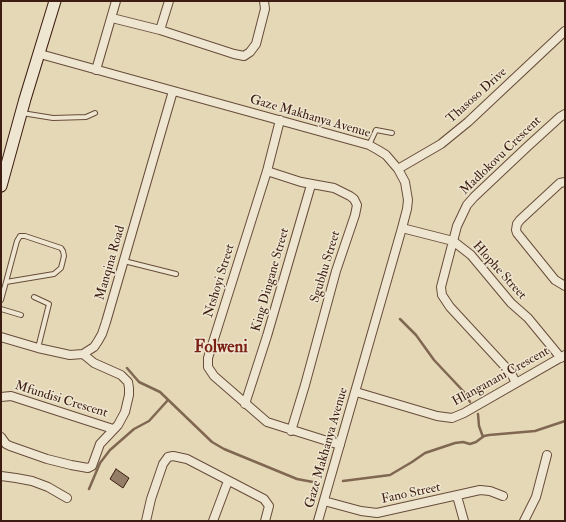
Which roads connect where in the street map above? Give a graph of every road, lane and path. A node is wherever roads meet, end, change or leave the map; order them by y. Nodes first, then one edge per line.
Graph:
1 (55, 1) edge
2 (116, 1) edge
3 (169, 1) edge
4 (264, 1) edge
5 (112, 18) junction
6 (160, 30) junction
7 (564, 34) edge
8 (40, 54) junction
9 (96, 70) junction
10 (173, 91) junction
11 (22, 113) junction
12 (95, 113) dead end
13 (565, 114) edge
14 (280, 120) junction
15 (392, 133) dead end
16 (369, 145) junction
17 (398, 169) junction
18 (267, 171) junction
19 (565, 182) edge
20 (311, 185) junction
21 (1, 186) edge
22 (402, 228) junction
23 (453, 241) junction
24 (124, 261) junction
25 (176, 274) dead end
26 (6, 282) junction
27 (565, 286) edge
28 (34, 297) dead end
29 (1, 300) edge
30 (1, 309) edge
31 (21, 315) dead end
32 (1, 337) edge
33 (38, 348) junction
34 (83, 354) junction
35 (563, 356) edge
36 (516, 383) junction
37 (356, 392) junction
38 (1, 397) edge
39 (245, 404) junction
40 (113, 429) junction
41 (291, 430) junction
42 (1, 437) edge
43 (340, 445) junction
44 (547, 455) dead end
45 (1, 476) edge
46 (228, 481) junction
47 (457, 496) junction
48 (503, 496) dead end
49 (67, 498) dead end
50 (324, 501) junction
51 (146, 521) edge
52 (213, 521) edge
53 (266, 521) edge
54 (318, 521) edge
55 (464, 521) edge
56 (524, 521) edge

1 - 8 street
2 - 5 street
3 - 6 street
4 - 6 street
5 - 6 street
5 - 9 street
7 - 17 street, Thasoso Drive
8 - 9 street, Gaze Makhanya Avenue
8 - 11 street
9 - 10 street, Gaze Makhanya Avenue
10 - 14 street, Gaze Makhanya Avenue
10 - 24 street, Manqina Road
11 - 12 lane
11 - 21 street
13 - 23 street, Madlokovu Crescent
14 - 16 street, Gaze Makhanya Avenue
14 - 18 street, Ntshoyi Street
15 - 16 lane
16 - 17 street, Gaze Makhanya Avenue
17 - 22 street, Gaze Makhanya Avenue
18 - 20 street, Sgubhu Street
18 - 39 street, Ntshoyi Street
19 - 27 street
20 - 39 street, King Dingane Street
20 - 41 street, Sgubhu Street
22 - 23 street, Hlophe Street
22 - 37 street, Gaze Makhanya Avenue
23 - 35 street, Hlophe Street
23 - 36 street, Madlokovu Crescent
24 - 25 lane
24 - 34 street, Manqina Road
26 - 26 lane
26 - 29 lane
28 - 33 lane
30 - 31 lane
32 - 33 street
33 - 34 street
34 - 40 street, Mfundisi Crescent
35 - 36 street, Hlanganani Crescent
36 - 37 street, Hlanganani Crescent
37 - 43 street, Gaze Makhanya Avenue
38 - 40 street, Mfundisi Crescent
39 - 41 street, Ntshoyi Street
40 - 42 street, Mfundisi Crescent
41 - 43 street, Ntshoyi Street
43 - 50 street, Gaze Makhanya Avenue
44 - 56 street
45 - 49 street
46 - 51 street
46 - 52 street
46 - 53 street
47 - 48 street, Fano Street
47 - 50 street, Fano Street
47 - 55 street
50 - 54 street, Gaze Makhanya Avenue

